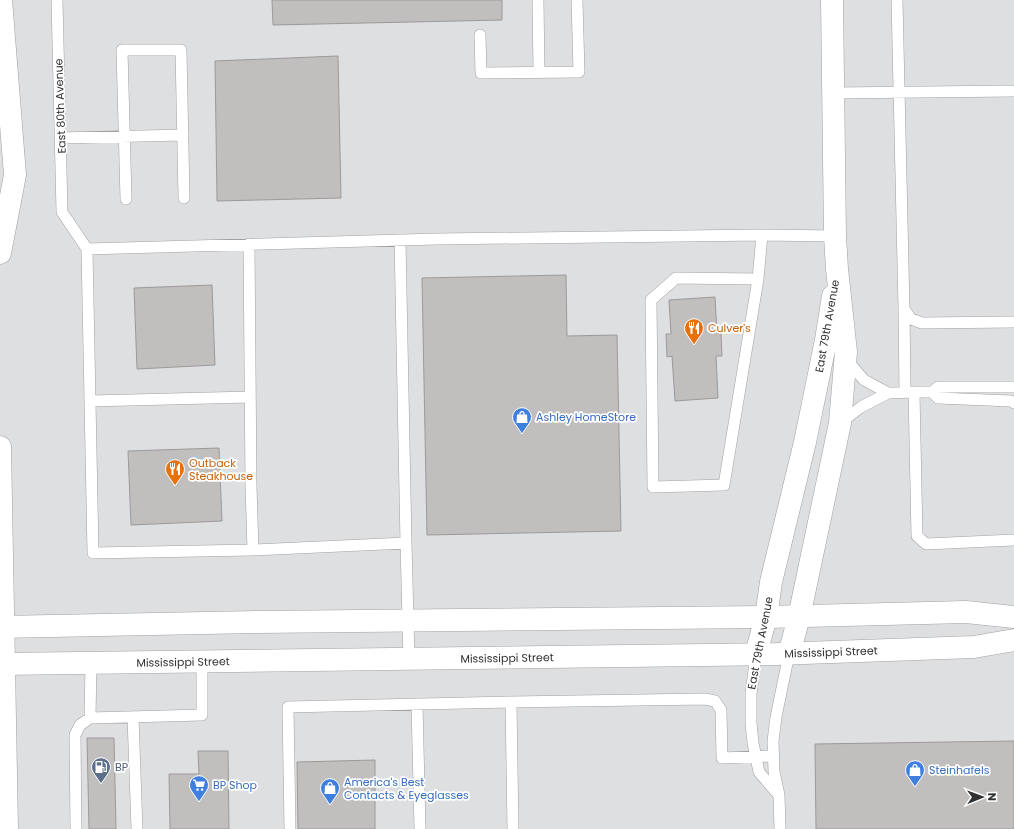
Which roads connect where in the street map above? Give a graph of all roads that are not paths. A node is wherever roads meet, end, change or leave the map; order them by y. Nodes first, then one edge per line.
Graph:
1 (1, 0) edge
2 (57, 0) edge
3 (538, 0) edge
4 (577, 0) edge
5 (832, 0) edge
6 (897, 0) edge
7 (480, 35) dead end
8 (539, 72) junction
9 (1014, 91) edge
10 (899, 92) junction
11 (834, 93) junction
12 (183, 135) junction
13 (124, 137) junction
14 (60, 138) junction
15 (184, 198) dead end
16 (126, 199) dead end
17 (762, 235) junction
18 (835, 236) junction
19 (400, 240) junction
20 (249, 244) junction
21 (87, 249) junction
22 (0, 253) edge
23 (837, 269) junction
24 (758, 279) junction
25 (904, 309) junction
26 (1014, 322) edge
27 (846, 359) junction
28 (1014, 387) edge
29 (909, 392) junction
30 (932, 392) junction
31 (888, 393) junction
32 (250, 397) junction
33 (90, 401) junction
34 (1014, 403) edge
35 (840, 424) junction
36 (0, 447) edge
37 (1014, 540) edge
38 (406, 543) junction
39 (253, 550) junction
40 (766, 617) junction
41 (799, 617) junction
42 (1014, 617) edge
43 (409, 621) junction
44 (2, 627) edge
45 (1014, 640) edge
46 (756, 654) junction
47 (789, 654) junction
48 (409, 659) junction
49 (202, 662) junction
50 (91, 663) junction
51 (2, 664) edge
52 (511, 702) junction
53 (417, 704) junction
54 (133, 717) junction
55 (90, 718) junction
56 (773, 756) junction
57 (756, 757) junction
58 (779, 795) junction
59 (7, 829) edge
60 (76, 829) edge
61 (137, 829) edge
62 (290, 829) edge
63 (420, 829) edge
64 (514, 829) edge
65 (780, 829) edge

1 - 22 main road
2 - 14 lane, East 80th Avenue
3 - 8 lane
4 - 8 lane
5 - 11 main road, East 79th Avenue
6 - 10 lane
7 - 8 lane
9 - 10 lane
10 - 11 lane
10 - 25 lane
11 - 18 main road, East 79th Avenue
12 - 13 lane
12 - 13 lane
12 - 15 lane
13 - 14 lane
13 - 16 lane
14 - 21 lane, East 80th Avenue
17 - 18 lane
17 - 19 lane
17 - 24 lane
18 - 23 main road, East 79th Avenue
19 - 20 lane
19 - 38 lane
20 - 21 lane
20 - 32 lane
21 - 33 lane
23 - 27 main road, East 79th Avenue
23 - 40 main road, East 79th Avenue
24 - 24 lane
25 - 26 lane
25 - 29 lane
27 - 31 lane
27 - 35 main road, East 79th Avenue
28 - 30 lane
29 - 30 lane
29 - 31 lane
29 - 37 lane
30 - 34 lane
31 - 35 lane
32 - 33 lane
32 - 39 lane
33 - 39 lane
35 - 41 main road, East 79th Avenue
36 - 44 main road
38 - 39 lane
38 - 43 lane
40 - 41 main road
40 - 43 main road
40 - 46 main road, East 79th Avenue
41 - 42 main road
41 - 47 main road, East 79th Avenue
43 - 44 main road
43 - 48 lane
44 - 51 main road
45 - 47 main road, Mississippi Street
46 - 47 main road, Mississippi Street
46 - 48 main road, Mississippi Street
46 - 57 lane, East 79th Avenue
47 - 56 lane, East 79th Avenue
48 - 49 main road, Mississippi Street
49 - 50 main road, Mississippi Street
49 - 54 lane
50 - 51 main road, Mississippi Street
50 - 55 lane
51 - 59 main road
52 - 53 lane
52 - 57 lane
52 - 64 lane
53 - 62 lane
53 - 63 lane
54 - 55 lane
54 - 61 lane
55 - 60 lane
56 - 57 lane
56 - 58 lane, East 79th Avenue
57 - 58 lane, East 79th Avenue
58 - 65 lane

